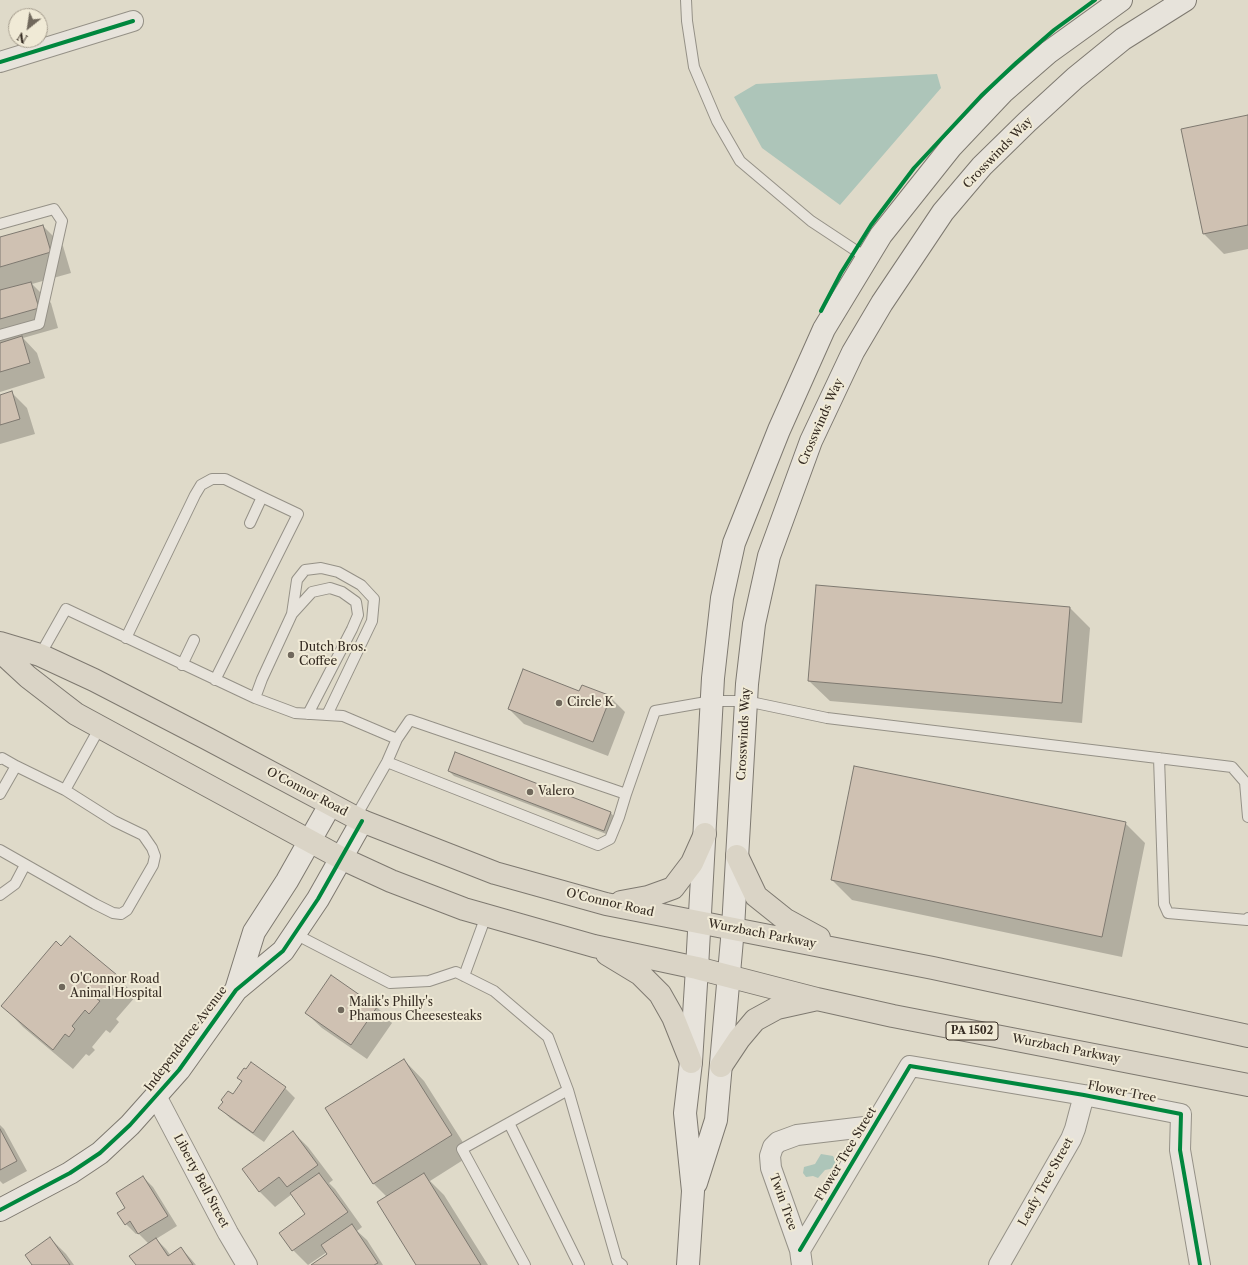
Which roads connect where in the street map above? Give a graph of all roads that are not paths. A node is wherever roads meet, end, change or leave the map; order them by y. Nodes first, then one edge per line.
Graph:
1 (686, 0) edge
2 (1121, 0) edge
3 (1186, 0) edge
4 (133, 21) dead end
5 (0, 62) edge
6 (0, 224) edge
7 (867, 258) junction
8 (0, 335) edge
9 (806, 370) junction
10 (837, 385) junction
11 (262, 496) junction
12 (250, 523) dead end
13 (292, 614) junction
14 (126, 638) junction
15 (194, 640) dead end
16 (0, 643) edge
17 (0, 651) edge
18 (40, 655) junction
19 (182, 665) junction
20 (214, 680) junction
21 (255, 698) junction
22 (712, 701) junction
23 (746, 701) junction
24 (308, 714) junction
25 (328, 715) junction
26 (100, 727) junction
27 (397, 739) junction
28 (1159, 758) junction
29 (0, 759) edge
30 (387, 762) junction
31 (16, 766) junction
32 (65, 790) junction
33 (0, 794) edge
34 (626, 794) junction
35 (330, 805) junction
36 (1248, 817) edge
37 (359, 819) junction
38 (705, 834) junction
39 (310, 841) junction
40 (0, 850) edge
41 (737, 856) junction
42 (341, 858) junction
43 (25, 865) junction
44 (0, 895) edge
45 (606, 904) junction
46 (486, 916) junction
47 (1248, 918) edge
48 (699, 921) junction
49 (733, 928) junction
50 (295, 934) junction
51 (594, 946) junction
52 (838, 949) junction
53 (697, 968) junction
54 (464, 976) junction
55 (728, 976) junction
56 (236, 990) junction
57 (817, 999) junction
58 (1248, 1036) edge
59 (691, 1062) junction
60 (721, 1066) junction
61 (909, 1068) joint
62 (1248, 1085) edge
63 (568, 1090) junction
64 (1084, 1095) junction
65 (156, 1096) junction
66 (509, 1123) junction
67 (873, 1126) junction
68 (693, 1191) junction
69 (0, 1210) edge
70 (801, 1257) edge
71 (247, 1265) edge
72 (525, 1265) edge
73 (579, 1265) edge
74 (622, 1265) edge
75 (688, 1265) edge
76 (999, 1265) edge
77 (1200, 1265) edge

1 - 7 lane
2 - 7 main road
3 - 10 main road, Crosswinds Way
4 - 5 street
6 - 8 lane
7 - 9 main road
9 - 10 main road
9 - 22 main road
10 - 23 main road, Crosswinds Way
11 - 12 lane
11 - 14 lane
11 - 20 lane
13 - 21 lane
13 - 24 lane
13 - 25 lane
14 - 18 lane
14 - 19 lane
15 - 19 lane
16 - 18 highway, O'Connor Road
17 - 26 highway
18 - 35 highway, O'Connor Road
19 - 20 lane
20 - 21 lane
21 - 24 lane
22 - 23 lane
22 - 34 lane
22 - 38 main road
23 - 28 lane
23 - 41 main road, Crosswinds Way
24 - 25 lane
25 - 27 lane
26 - 32 lane
26 - 39 highway
27 - 30 lane
27 - 34 lane
28 - 36 lane
28 - 47 lane
29 - 31 lane
30 - 34 lane
30 - 37 lane
31 - 32 lane
31 - 33 lane
32 - 43 lane
35 - 37 highway, O'Connor Road
35 - 39 main road, Independence Avenue
37 - 42 main road, Independence Avenue
37 - 45 highway, O'Connor Road
38 - 45 highway
38 - 48 main road
39 - 42 highway
39 - 56 main road, Independence Avenue
40 - 43 lane
41 - 49 main road, Crosswinds Way
41 - 52 highway
42 - 46 highway
42 - 50 main road, Independence Avenue
43 - 44 lane
45 - 48 highway, O'Connor Road
46 - 51 highway
46 - 54 lane
48 - 49 highway, Wurzbach Parkway
48 - 53 main road
49 - 52 highway, Wurzbach Parkway
49 - 55 main road, Crosswinds Way
50 - 54 lane
50 - 56 main road, Independence Avenue
51 - 53 highway
51 - 59 highway
52 - 58 highway, Wurzbach Parkway
53 - 55 highway, Wurzbach Parkway / PA 1502
53 - 59 main road
54 - 63 lane
55 - 57 highway, Wurzbach Parkway / PA 1502
55 - 60 main road
56 - 65 main road, Independence Avenue
57 - 60 highway
57 - 62 highway, Wurzbach Parkway / PA 1502
59 - 68 main road
60 - 68 main road
61 - 64 street, Flower Tree
61 - 67 street, Flower Tree Street
63 - 66 lane
63 - 74 lane
64 - 76 street, Leafy Tree Street
64 - 77 street, Flower Tree
65 - 69 main road, Independence Avenue
65 - 71 street, Liberty Bell Street
66 - 72 lane
66 - 73 lane
67 - 70 street, Flower Tree Street
67 - 70 street, Twin Tree
68 - 75 main road

